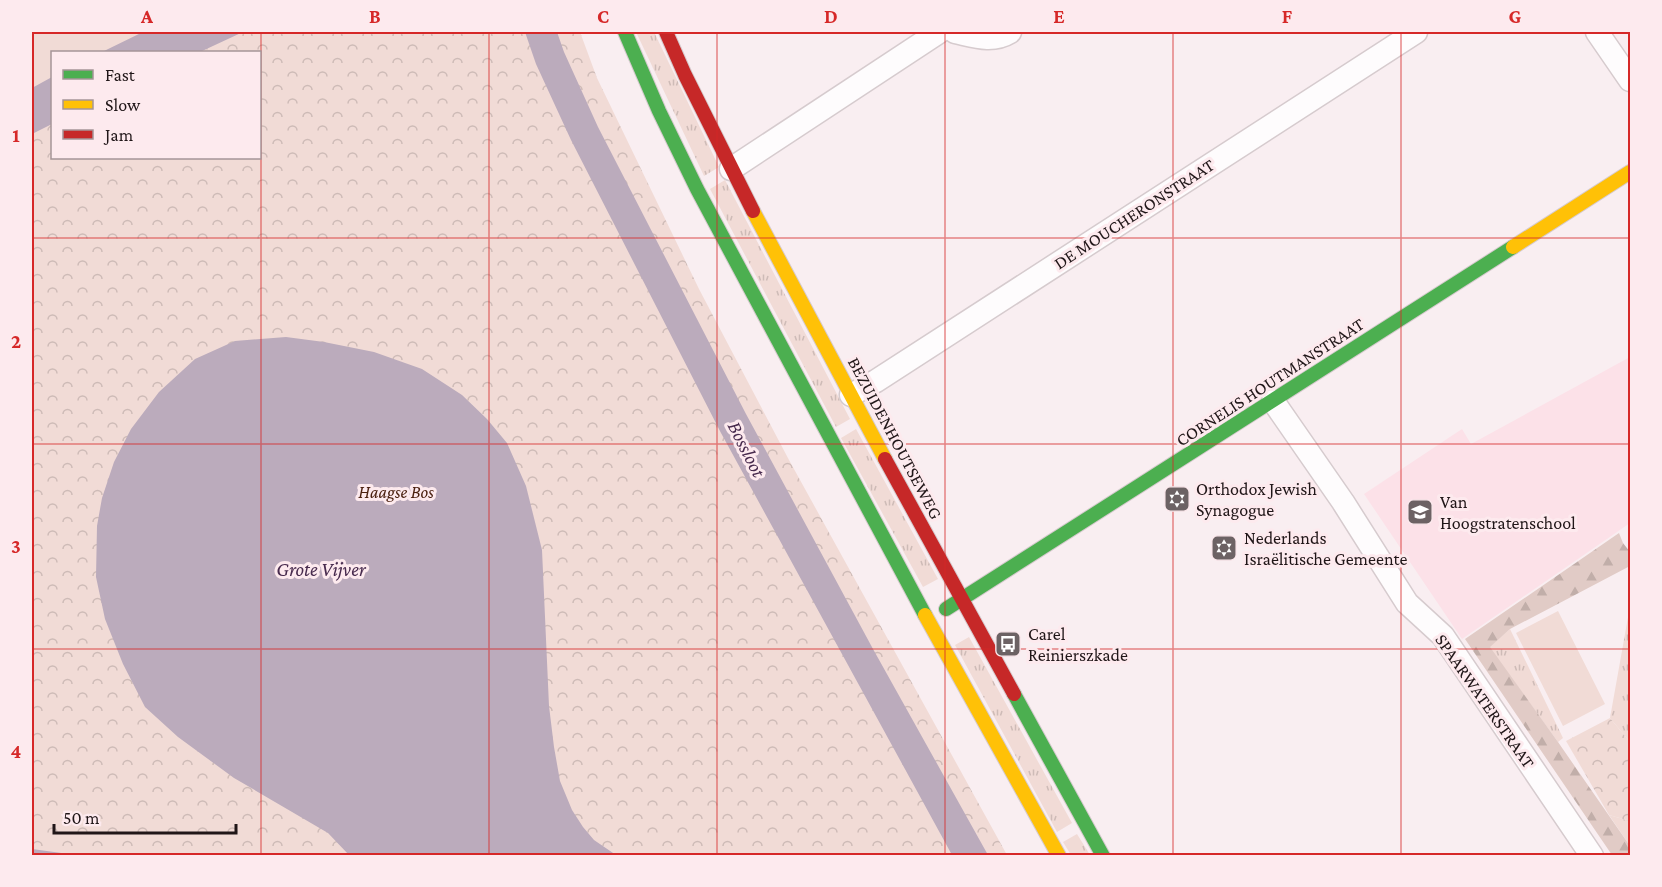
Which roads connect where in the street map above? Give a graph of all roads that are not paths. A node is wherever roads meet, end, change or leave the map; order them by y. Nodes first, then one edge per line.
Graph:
1 (626, 32) edge
2 (666, 32) edge
3 (939, 32) edge
4 (955, 32) edge
5 (1010, 32) edge
6 (1416, 32) edge
7 (1597, 32) edge
8 (1630, 80) edge
9 (731, 169) junction
10 (1630, 172) edge
11 (851, 395) junction
12 (1274, 401) junction
13 (962, 599) junction
14 (927, 619) junction
15 (1059, 855) edge
16 (1103, 855) edge
17 (1592, 855) edge

1 - 14 main road
2 - 9 main road, BEZUIDENHOUTSEWEG
3 - 9 street
4 - 5 street
6 - 11 street, DE MOUCHERONSTRAAT
7 - 8 street
9 - 11 main road, BEZUIDENHOUTSEWEG
10 - 12 main road, CORNELIS HOUTMANSTRAAT
11 - 13 main road, BEZUIDENHOUTSEWEG
12 - 13 main road, CORNELIS HOUTMANSTRAAT
12 - 17 street, SPAARWATERSTRAAT
13 - 14 main road, CORNELIS HOUTMANSTRAAT
13 - 16 main road, BEZUIDENHOUTSEWEG
14 - 15 main road

